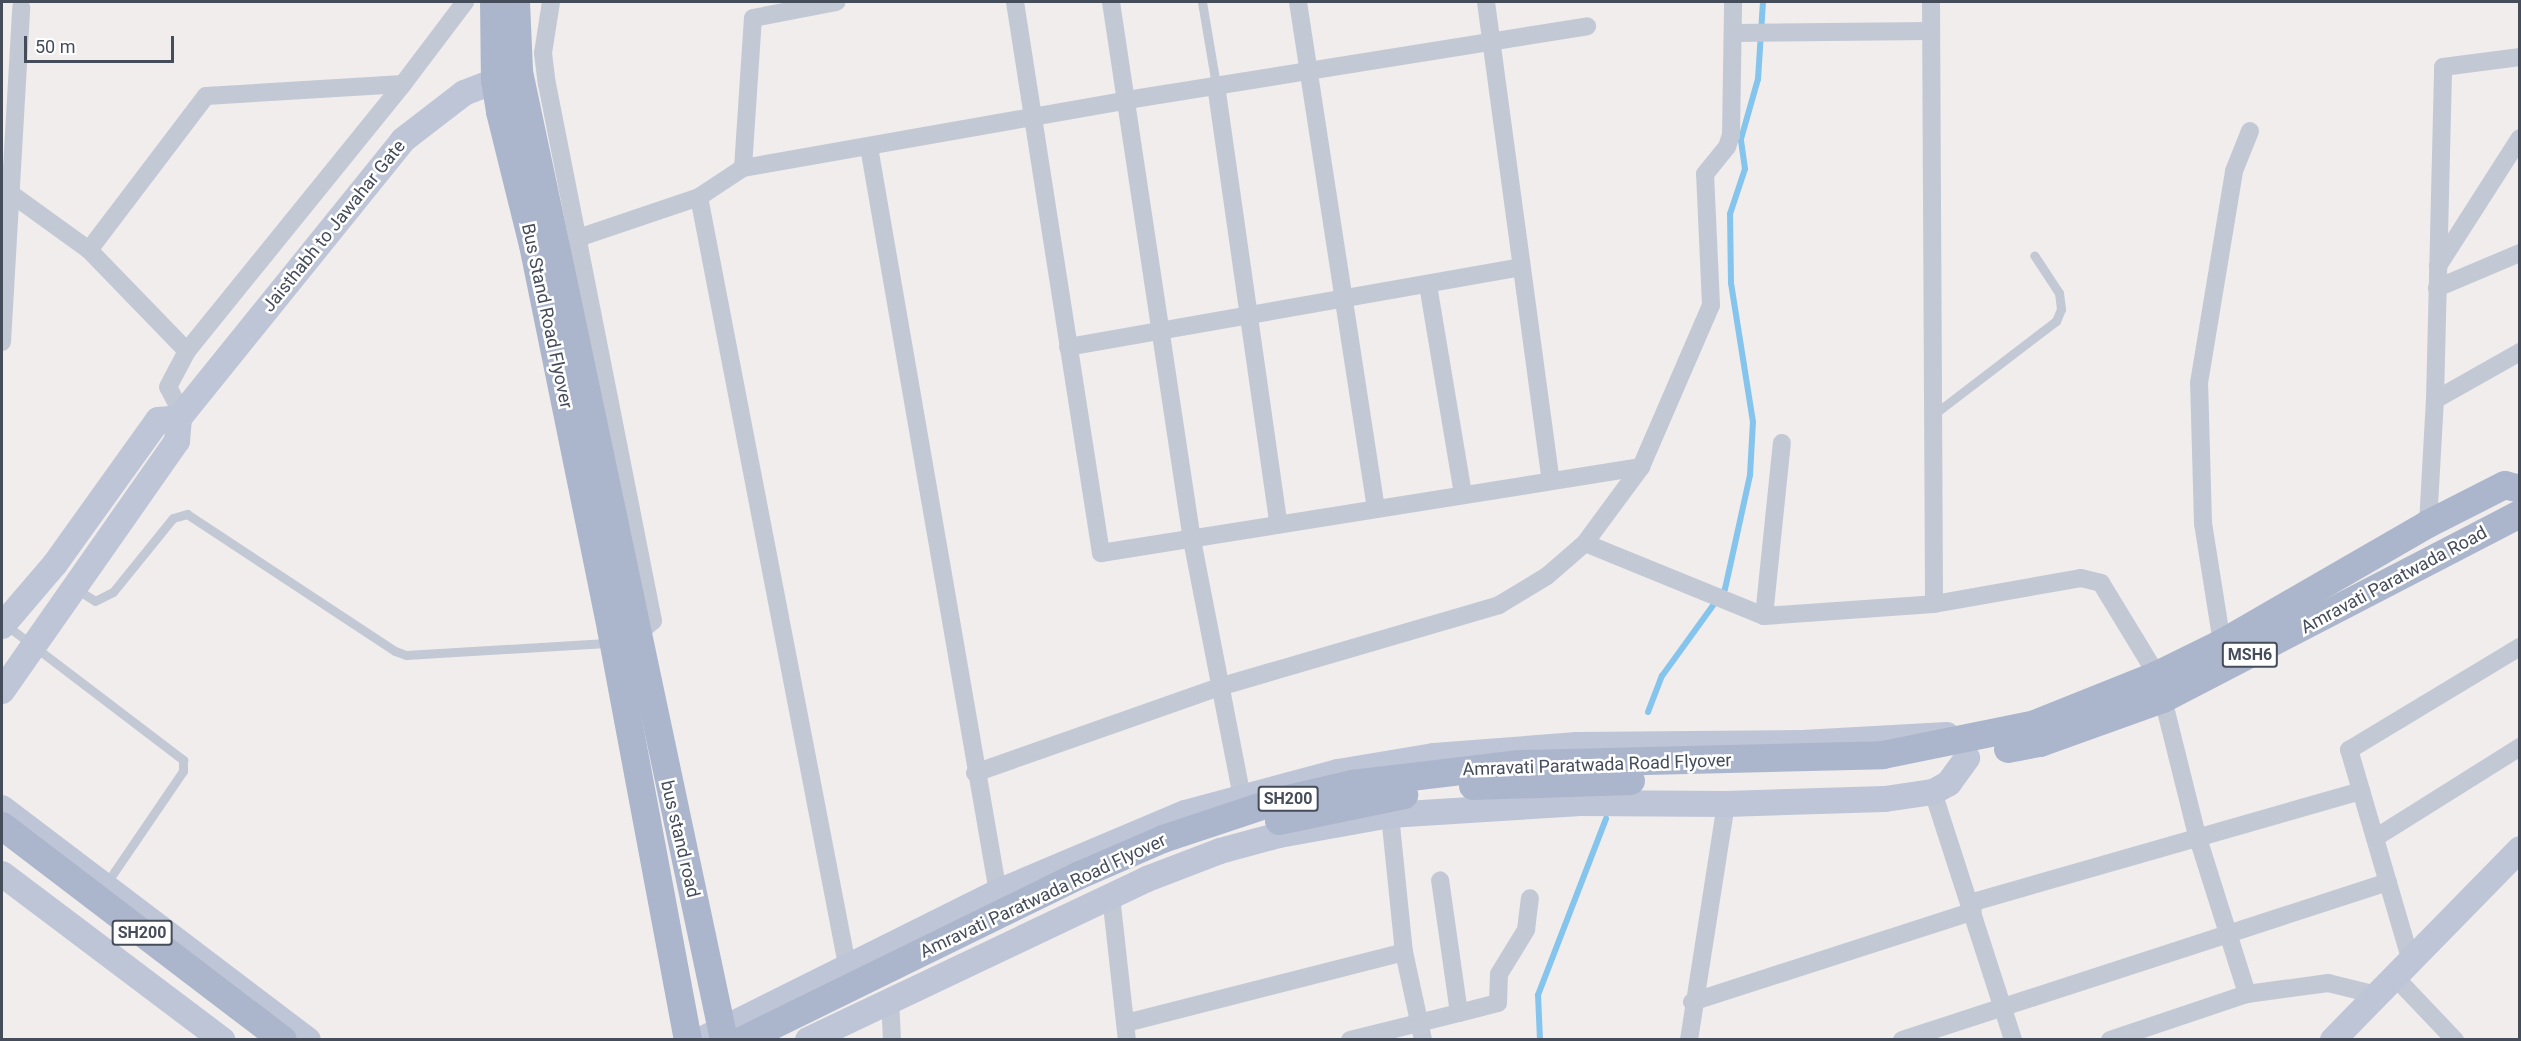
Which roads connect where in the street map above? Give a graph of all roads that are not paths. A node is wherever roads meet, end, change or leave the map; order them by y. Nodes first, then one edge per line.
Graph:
1 (465, 2) edge
2 (494, 2) edge
3 (516, 2) edge
4 (551, 2) edge
5 (836, 2) edge
6 (1015, 2) edge
7 (1111, 2) edge
8 (1202, 2) edge
9 (1298, 2) edge
10 (1486, 2) edge
11 (1733, 2) edge
12 (1931, 2) edge
13 (21, 8) dead end
14 (1587, 26) dead end
15 (1929, 31) junction
16 (1737, 32) junction
17 (1493, 41) junction
18 (2520, 57) edge
19 (1310, 70) junction
20 (507, 76) junction
21 (403, 84) junction
22 (1216, 85) junction
23 (1127, 100) junction
24 (1032, 117) junction
25 (2250, 131) dead end
26 (2520, 138) edge
27 (7, 142) edge
28 (869, 147) junction
29 (743, 168) junction
30 (10, 193) junction
31 (699, 197) junction
32 (578, 238) junction
33 (89, 250) junction
34 (2520, 253) edge
35 (2034, 255) dead end
36 (4, 259) edge
37 (1521, 267) junction
38 (2438, 268) junction
39 (1428, 285) junction
40 (2437, 288) junction
41 (1343, 299) junction
42 (1249, 315) junction
43 (1161, 330) junction
44 (2, 342) edge
45 (1068, 347) junction
46 (187, 351) junction
47 (2520, 352) edge
48 (2435, 399) junction
49 (1933, 415) junction
50 (180, 416) junction
51 (1782, 443) dead end
52 (1641, 467) junction
53 (1551, 481) junction
54 (2515, 483) edge
55 (1463, 495) junction
56 (1376, 509) junction
57 (2517, 520) edge
58 (2428, 524) junction
59 (1279, 525) junction
60 (1192, 540) junction
61 (1585, 543) junction
62 (74, 588) junction
63 (1934, 604) junction
64 (1760, 615) junction
65 (3, 625) edge
66 (624, 634) junction
67 (2222, 643) junction
68 (32, 645) junction
69 (2520, 647) edge
70 (3, 685) edge
71 (1219, 687) junction
72 (2160, 687) junction
73 (2520, 747) edge
74 (1965, 749) junction
75 (1882, 764) junction
76 (975, 773) junction
77 (2361, 790) junction
78 (1934, 792) junction
79 (1242, 797) junction
80 (1726, 804) junction
81 (2, 808) edge
82 (1390, 815) junction
83 (2, 826) edge
84 (2197, 835) junction
85 (2376, 838) junction
86 (2, 847) edge
87 (2520, 849) edge
88 (687, 869) junction
89 (2, 874) edge
90 (657, 874) junction
91 (1440, 880) dead end
92 (2388, 882) junction
93 (105, 886) junction
94 (998, 892) junction
95 (1111, 896) junction
96 (1530, 898) dead end
97 (1972, 907) junction
98 (2230, 936) junction
99 (1404, 952) junction
100 (848, 965) junction
101 (2402, 967) junction
102 (2247, 993) junction
103 (2373, 994) junction
104 (890, 998) junction
105 (1692, 1002) junction
106 (2003, 1007) junction
107 (1459, 1013) junction
108 (1126, 1031) edge
109 (1421, 1031) edge
110 (2141, 1035) edge
111 (722, 1037) edge
112 (222, 1040) edge
113 (258, 1040) edge
114 (283, 1040) edge
115 (308, 1040) edge
116 (688, 1040) edge
117 (784, 1040) edge
118 (807, 1040) edge
119 (892, 1040) edge
120 (1350, 1040) edge
121 (1689, 1040) edge
122 (1902, 1040) edge
123 (2013, 1040) edge
124 (2110, 1040) edge
125 (2333, 1040) edge
126 (2456, 1040) edge

1 - 21 street
2 - 20 main road, Bus Stand Road Flyover
3 - 20 main road, Bus Stand Road Flyover
4 - 32 street
5 - 29 street
6 - 24 street
7 - 23 street
8 - 22 lane
9 - 19 street
10 - 17 street
11 - 16 street
12 - 15 street
13 - 27 street
14 - 17 street
15 - 16 street
15 - 49 street
16 - 52 street
17 - 19 street
17 - 37 street
18 - 38 street
19 - 22 street
19 - 41 street
20 - 50 street, Jaisthabh to Jawahar Gate
20 - 66 main road, Bus Stand Road Flyover
21 - 33 street
21 - 46 street
22 - 23 street
22 - 42 street
23 - 24 street
23 - 43 street
24 - 28 street
24 - 45 street
25 - 67 street
26 - 38 street
27 - 30 street
28 - 29 street
28 - 76 street
29 - 31 street
30 - 33 street
30 - 36 street
31 - 32 street
31 - 100 street
32 - 66 street
33 - 46 street
34 - 40 street
35 - 49 lane
36 - 44 street
37 - 39 street
37 - 53 street
38 - 40 street
39 - 41 street
39 - 55 street
40 - 48 street
41 - 42 street
41 - 56 street
42 - 43 street
42 - 59 street
43 - 45 street
43 - 60 street
45 - 60 street
46 - 50 street
47 - 48 street
48 - 58 street
49 - 63 street
50 - 62 street, Jaisthabh to Jawahar Gate
50 - 65 street, Jaisthabh to Jawahar Gate
51 - 64 street
52 - 53 street
52 - 61 street
53 - 55 street
54 - 58 main road, Amravati Paratwada Road / MSH6
55 - 56 street
56 - 59 street
57 - 72 main road, Amravati Paratwada Road / MSH6
58 - 67 main road, Amravati Paratwada Road / MSH6
59 - 60 street
60 - 71 street
61 - 64 street
61 - 71 street
62 - 66 lane
62 - 68 street, Jaisthabh to Jawahar Gate
63 - 64 street
63 - 72 street
65 - 68 lane
66 - 88 main road, bus stand road
66 - 90 main road, bus stand road
67 - 72 main road, Amravati Paratwada Road / MSH6
68 - 70 street, Jaisthabh to Jawahar Gate
68 - 93 lane
69 - 77 street
71 - 76 street
71 - 79 street
72 - 74 main road, Amravati Paratwada Road / MSH6
72 - 84 street
73 - 85 street
74 - 75 main road, Amravati Paratwada Road Flyover / MSH6
74 - 78 street
74 - 79 street
75 - 111 main road, Amravati Paratwada Road Flyover / SH200
75 - 117 main road, Amravati Paratwada Road Flyover / MSH6
76 - 94 street
77 - 84 street
77 - 85 street
78 - 80 street
78 - 97 street
79 - 94 street
80 - 82 street
80 - 105 street
81 - 93 street
82 - 95 street
82 - 99 street
83 - 114 main road, SH200
84 - 97 street
84 - 98 street
85 - 92 street
86 - 113 main road
87 - 101 street
88 - 90 street
88 - 111 main road, bus stand road
89 - 112 street
90 - 116 main road, bus stand road
91 - 107 street
92 - 98 street
92 - 101 street
93 - 115 street
94 - 100 street
95 - 104 street
95 - 108 street
96 - 107 street
97 - 105 street
97 - 106 street
98 - 102 street
98 - 106 street
99 - 108 street
99 - 109 street
100 - 111 street
101 - 103 street
101 - 126 street
102 - 103 street
102 - 110 street
103 - 125 street
104 - 118 street
104 - 119 street
105 - 121 street
106 - 122 street
106 - 123 street
107 - 109 street
109 - 120 street
110 - 124 street

